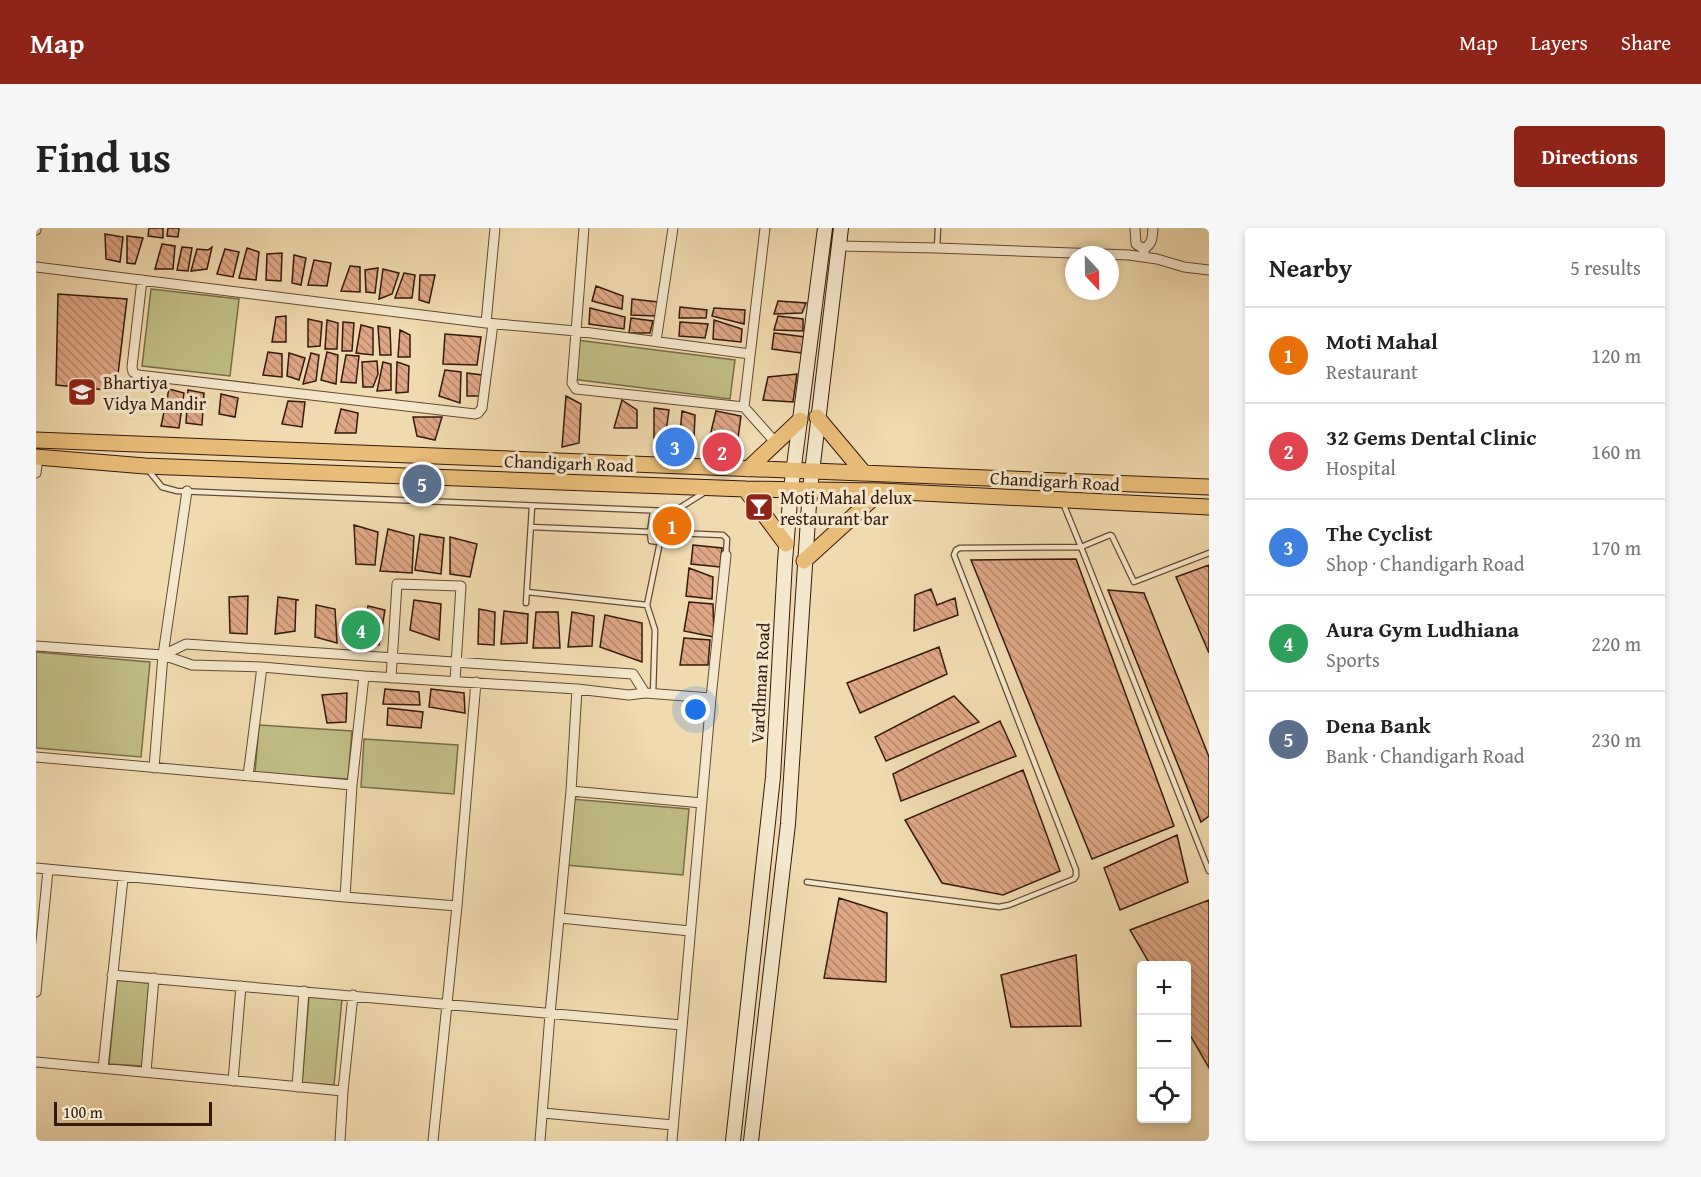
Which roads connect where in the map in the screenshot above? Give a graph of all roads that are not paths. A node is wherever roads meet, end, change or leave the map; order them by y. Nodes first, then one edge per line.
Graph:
1 (495, 228) edge
2 (584, 228) edge
3 (673, 228) edge
4 (765, 228) edge
5 (825, 228) edge
6 (841, 228) edge
7 (938, 228) edge
8 (1135, 228) edge
9 (1153, 228) edge
10 (838, 246) junction
11 (937, 248) junction
12 (1144, 253) junction
13 (36, 267) edge
14 (1209, 270) edge
15 (142, 280) junction
16 (490, 323) junction
17 (576, 331) junction
18 (656, 341) junction
19 (750, 354) junction
20 (744, 407) junction
21 (817, 417) junction
22 (800, 420) junction
23 (36, 440) edge
24 (776, 443) junction
25 (37, 457) edge
26 (145, 466) junction
27 (748, 469) junction
28 (794, 471) junction
29 (812, 471) junction
30 (36, 473) edge
31 (864, 473) junction
32 (1209, 487) edge
33 (713, 488) junction
34 (745, 489) junction
35 (791, 489) junction
36 (810, 489) junction
37 (187, 491) junction
38 (881, 492) junction
39 (1062, 501) junction
40 (532, 507) junction
41 (1209, 507) edge
42 (653, 511) junction
43 (531, 527) junction
44 (650, 532) junction
45 (786, 544) junction
46 (1081, 547) junction
47 (1209, 553) edge
48 (726, 555) joint
49 (804, 561) junction
50 (527, 592) junction
51 (526, 603) dead end
52 (647, 605) junction
53 (36, 646) edge
54 (163, 655) junction
55 (392, 657) junction
56 (456, 662) junction
57 (262, 667) junction
58 (364, 676) junction
59 (391, 678) junction
60 (455, 681) junction
61 (476, 682) junction
62 (577, 689) junction
63 (649, 693) junction
64 (711, 698) junction
65 (36, 757) edge
66 (154, 768) junction
67 (248, 776) junction
68 (352, 785) junction
69 (571, 791) junction
70 (702, 803) junction
71 (36, 868) edge
72 (48, 870) junction
73 (1209, 871) edge
74 (123, 878) junction
75 (807, 882) dead end
76 (345, 897) junction
77 (457, 906) junction
78 (560, 918) junction
79 (690, 931) junction
80 (38, 955) edge
81 (112, 975) junction
82 (154, 978) junction
83 (241, 986) junction
84 (36, 992) edge
85 (304, 992) junction
86 (352, 995) junction
87 (447, 1004) junction
88 (550, 1014) junction
89 (682, 1025) junction
90 (36, 1062) edge
91 (103, 1068) junction
92 (146, 1072) junction
93 (233, 1081) junction
94 (297, 1087) junction
95 (343, 1091) junction
96 (543, 1113) junction
97 (673, 1125) junction
98 (340, 1141) edge
99 (433, 1141) edge
100 (540, 1141) edge
101 (672, 1141) edge
102 (733, 1141) edge
103 (752, 1141) edge

1 - 16 street
2 - 17 street
3 - 18 street
4 - 19 street
5 - 22 street, Vardhman Road
6 - 10 street, Vardhman Road
7 - 11 lane
8 - 12 street
9 - 12 street
10 - 11 street
10 - 21 street, Vardhman Road
11 - 12 street
12 - 14 street
13 - 15 street
15 - 16 street
15 - 16 street
16 - 17 street
17 - 18 street
17 - 20 street
18 - 19 street
19 - 20 street
20 - 24 street
21 - 29 street, Vardhman Road
21 - 31 main road
22 - 24 main road
22 - 28 street, Vardhman Road
23 - 27 main road, Chandigarh Road
24 - 27 main road
25 - 26 main road, Chandigarh Road
25 - 30 street
26 - 33 main road, Chandigarh Road
26 - 37 lane
27 - 28 main road, Chandigarh Road
28 - 29 main road, Chandigarh Road
28 - 35 street, Vardhman Road
29 - 31 main road, Chandigarh Road
29 - 36 street, Vardhman Road
31 - 32 main road, Chandigarh Road
33 - 34 main road, Chandigarh Road
33 - 42 lane
34 - 35 main road, Chandigarh Road
34 - 45 main road
35 - 36 main road, Chandigarh Road
35 - 45 street, Vardhman Road
36 - 38 main road, Chandigarh Road
36 - 49 street, Vardhman Road
37 - 40 lane
37 - 54 street
38 - 39 main road, Chandigarh Road
38 - 49 main road
39 - 41 main road, Chandigarh Road
39 - 46 lane
40 - 42 lane
40 - 43 lane
42 - 44 lane
43 - 44 lane
43 - 50 lane
44 - 48 lane
44 - 52 lane
45 - 102 street, Vardhman Road
46 - 47 lane
46 - 73 lane
46 - 75 lane
48 - 64 street
49 - 103 street, Vardhman Road
50 - 51 lane
50 - 52 lane
52 - 63 lane
53 - 54 street
54 - 55 street
54 - 57 street
54 - 66 street
55 - 56 street
55 - 56 street
55 - 59 street
56 - 60 street
56 - 63 street
57 - 58 street
57 - 67 street
58 - 59 street
58 - 68 street
59 - 60 street
60 - 61 street
61 - 62 street
61 - 77 street
62 - 63 street
62 - 69 street
63 - 64 street
64 - 70 street
65 - 66 street
66 - 67 street
67 - 68 street
68 - 76 street
69 - 70 street
69 - 78 street
70 - 79 street
71 - 72 street
72 - 74 street
72 - 80 street
74 - 76 street
74 - 81 street
76 - 77 street
77 - 87 street
78 - 79 street
78 - 88 street
79 - 89 street
80 - 84 street
81 - 82 street
81 - 91 street
82 - 83 street
82 - 92 street
83 - 85 street
83 - 93 street
85 - 86 street
85 - 94 street
86 - 87 street
86 - 95 street
87 - 88 street
87 - 99 street
88 - 89 street
88 - 96 street
89 - 97 street
90 - 91 street
91 - 92 street
92 - 93 street
93 - 94 street
94 - 95 street
95 - 98 street
96 - 97 street
96 - 100 street
97 - 101 street

